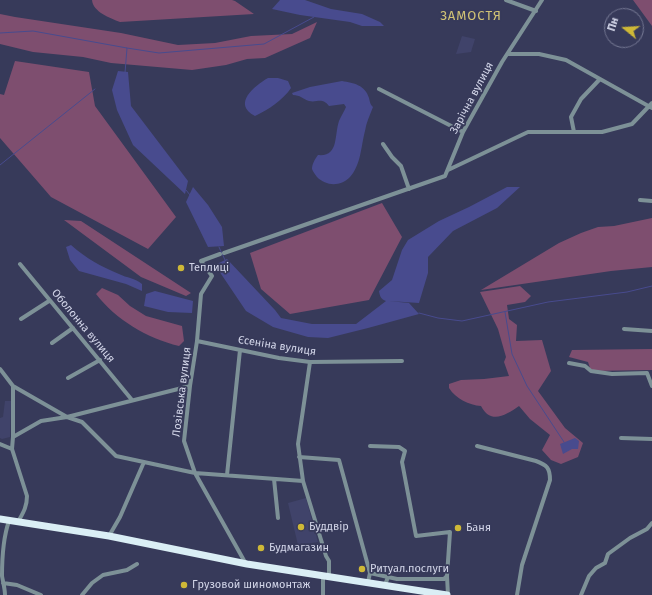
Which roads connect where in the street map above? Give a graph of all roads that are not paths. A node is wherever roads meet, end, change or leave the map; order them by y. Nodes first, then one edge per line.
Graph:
1 (506, 0) edge
2 (542, 0) edge
3 (536, 11) junction
4 (508, 54) junction
5 (600, 79) junction
6 (378, 89) dead end
7 (651, 106) edge
8 (463, 132) junction
9 (574, 132) junction
10 (383, 144) dead end
11 (448, 170) junction
12 (409, 189) junction
13 (640, 200) dead end
14 (652, 201) edge
15 (20, 264) dead end
16 (50, 301) junction
17 (22, 319) dead end
18 (73, 328) junction
19 (624, 329) dead end
20 (652, 332) edge
21 (198, 341) junction
22 (52, 343) dead end
23 (240, 350) junction
24 (100, 360) junction
25 (402, 361) dead end
26 (310, 362) junction
27 (569, 363) dead end
28 (0, 369) edge
29 (68, 378) dead end
30 (14, 386) junction
31 (190, 386) junction
32 (652, 386) edge
33 (132, 400) junction
34 (67, 417) junction
35 (12, 437) junction
36 (622, 438) dead end
37 (652, 439) edge
38 (0, 444) edge
39 (370, 446) dead end
40 (477, 446) dead end
41 (12, 449) junction
42 (299, 457) junction
43 (144, 462) junction
44 (195, 473) junction
45 (226, 475) junction
46 (274, 479) junction
47 (303, 481) junction
48 (278, 518) dead end
49 (0, 520) edge
50 (9, 521) junction
51 (18, 523) junction
52 (652, 523) edge
53 (647, 529) junction
54 (652, 531) edge
55 (109, 536) junction
56 (137, 564) dead end
57 (247, 564) junction
58 (370, 573) junction
59 (326, 576) junction
60 (447, 576) junction
61 (388, 577) junction
62 (368, 582) junction
63 (3, 583) junction
64 (385, 585) junction
65 (6, 595) edge
66 (41, 595) edge
67 (82, 595) edge
68 (323, 595) edge
69 (448, 595) edge
70 (517, 595) edge
71 (582, 595) edge

1 - 3 street
2 - 3 street, Зарічна вулиця
3 - 4 street, Зарічна вулиця
4 - 5 street
4 - 8 street, Зарічна вулиця
5 - 7 street
5 - 9 street
6 - 8 street
7 - 9 street
8 - 11 street, Зарічна вулиця
9 - 11 street
10 - 12 street
11 - 12 street
12 - 21 street, Лозівська вулиця
13 - 14 street
15 - 16 street, Оболонна вулиця
16 - 17 street
16 - 18 street, Оболонна вулиця
18 - 22 street
18 - 24 street, Оболонна вулиця
19 - 20 street
21 - 23 street, Єсеніна вулиця
21 - 31 street, Лозівська вулиця
23 - 26 street, Єсеніна вулиця
23 - 45 street
24 - 29 street
24 - 33 street, Оболонна вулиця
25 - 26 street, Єсеніна вулиця
26 - 42 street
27 - 32 street
28 - 30 street
30 - 34 street
30 - 35 street
31 - 33 street
31 - 44 street, Лозівська вулиця
33 - 34 street
34 - 35 street
34 - 43 street
35 - 41 street
36 - 37 street
38 - 41 street
39 - 60 street
40 - 70 street
41 - 51 street
42 - 47 street
42 - 58 street
43 - 44 street
43 - 55 street
44 - 45 street
44 - 57 street, Лозівська вулиця
45 - 46 street
46 - 47 street
46 - 48 street
47 - 59 street
49 - 50 highway
50 - 51 highway
50 - 63 street
51 - 55 highway
52 - 53 street
53 - 54 street
53 - 71 street
55 - 57 highway
56 - 67 street
57 - 59 highway
58 - 61 street
58 - 62 street
59 - 62 highway
59 - 68 street
60 - 61 street
60 - 69 street
61 - 64 street
62 - 64 highway
63 - 65 street
63 - 66 street
64 - 69 highway

